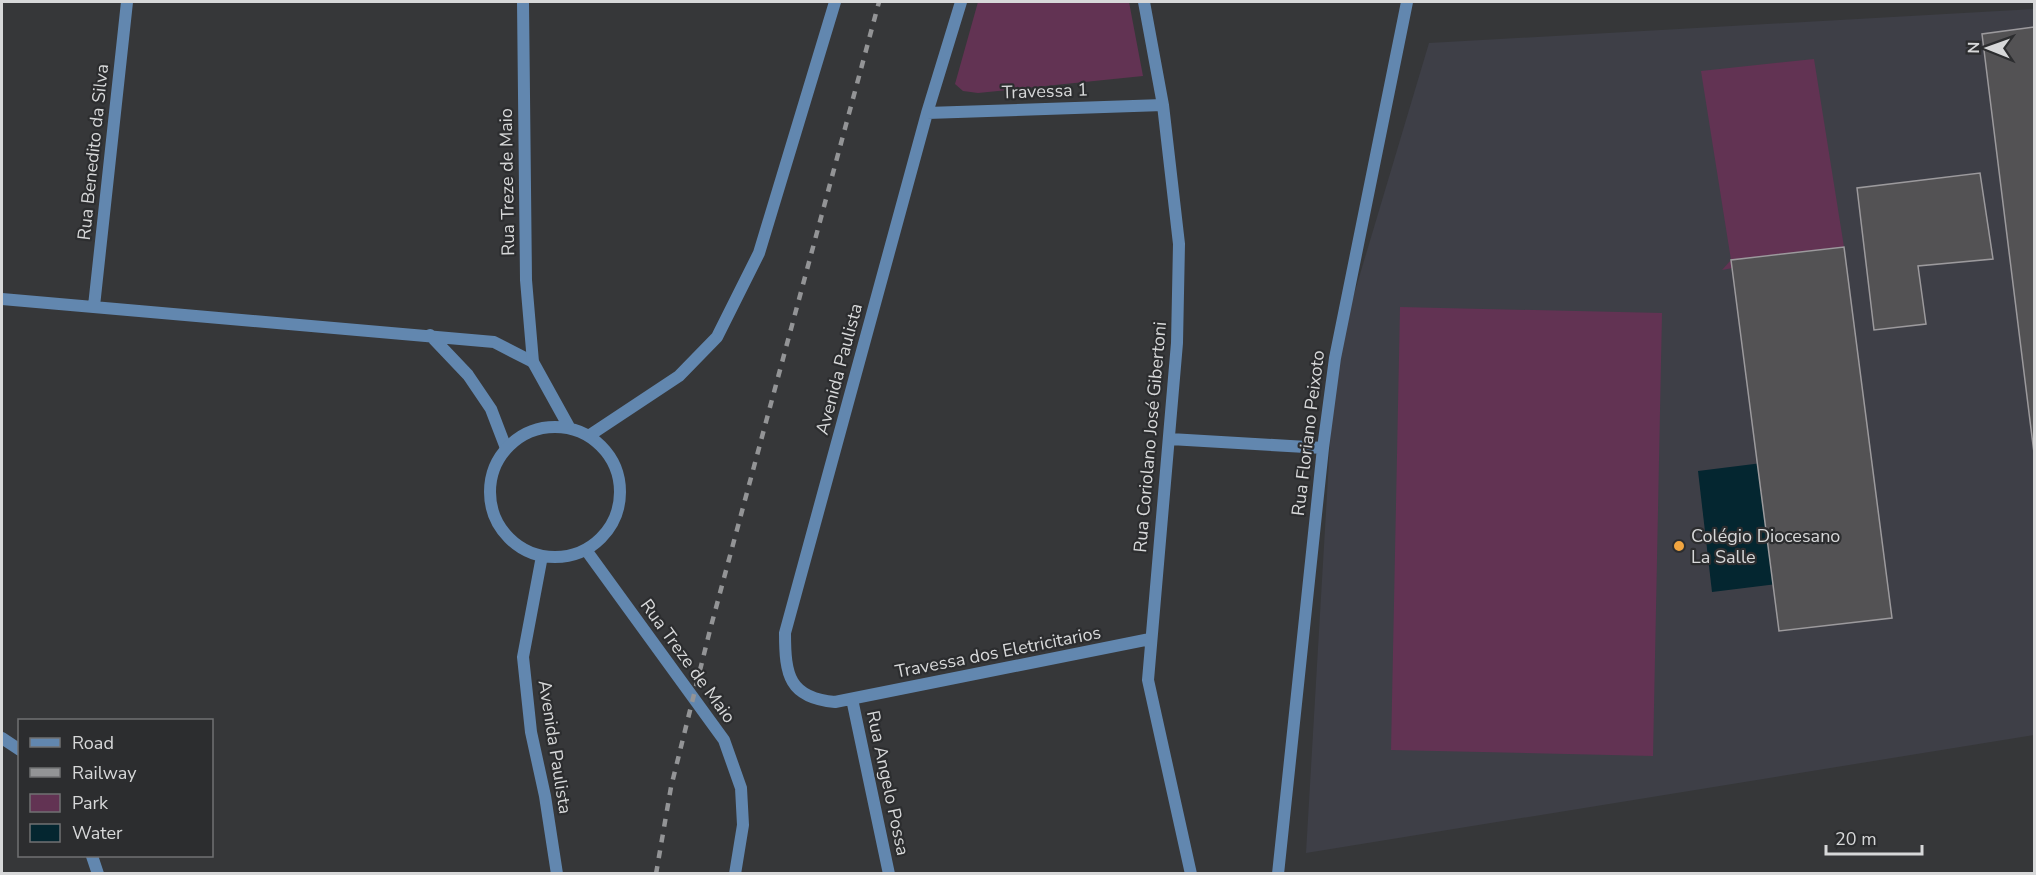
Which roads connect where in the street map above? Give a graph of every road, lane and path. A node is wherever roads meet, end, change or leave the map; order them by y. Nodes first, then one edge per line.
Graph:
1 (127, 2) edge
2 (523, 2) edge
3 (835, 2) edge
4 (961, 2) edge
5 (1144, 2) edge
6 (1407, 2) edge
7 (1164, 105) junction
8 (927, 113) junction
9 (2, 299) edge
10 (94, 306) junction
11 (430, 335) junction
12 (533, 362) junction
13 (569, 427) junction
14 (590, 435) junction
15 (1170, 439) junction
16 (506, 448) junction
17 (1323, 448) junction
18 (586, 550) junction
19 (542, 556) junction
20 (1150, 639) junction
21 (852, 699) junction
22 (2, 738) edge
23 (18, 749) edge
24 (93, 857) edge
25 (98, 873) edge
26 (557, 873) edge
27 (735, 873) edge
28 (889, 873) edge
29 (1191, 873) edge
30 (1278, 873) edge

1 - 10 street, Rua Benedito da Silva
2 - 12 street, Rua Treze de Maio
3 - 14 street
4 - 8 street, Avenida Paulista
5 - 7 street, Rua Coriolano José Gibertoni
6 - 17 street, Rua Floriano Peixoto
7 - 8 street, Travessa 1
7 - 15 street, Rua Coriolano José Gibertoni
8 - 21 street, Avenida Paulista
9 - 10 street
10 - 11 street
11 - 12 street
11 - 16 street
12 - 13 street, Rua Treze de Maio
13 - 14 street
13 - 16 street
14 - 18 street
15 - 17 street
15 - 20 street, Rua Coriolano José Gibertoni
16 - 19 street
17 - 30 street, Rua Floriano Peixoto
18 - 19 street
18 - 27 street, Rua Treze de Maio
19 - 26 street, Avenida Paulista
20 - 21 street, Travessa dos Eletricitarios
20 - 29 street, Rua Coriolano José Gibertoni
21 - 28 street, Rua Angelo Possa
22 - 23 street
24 - 25 street

